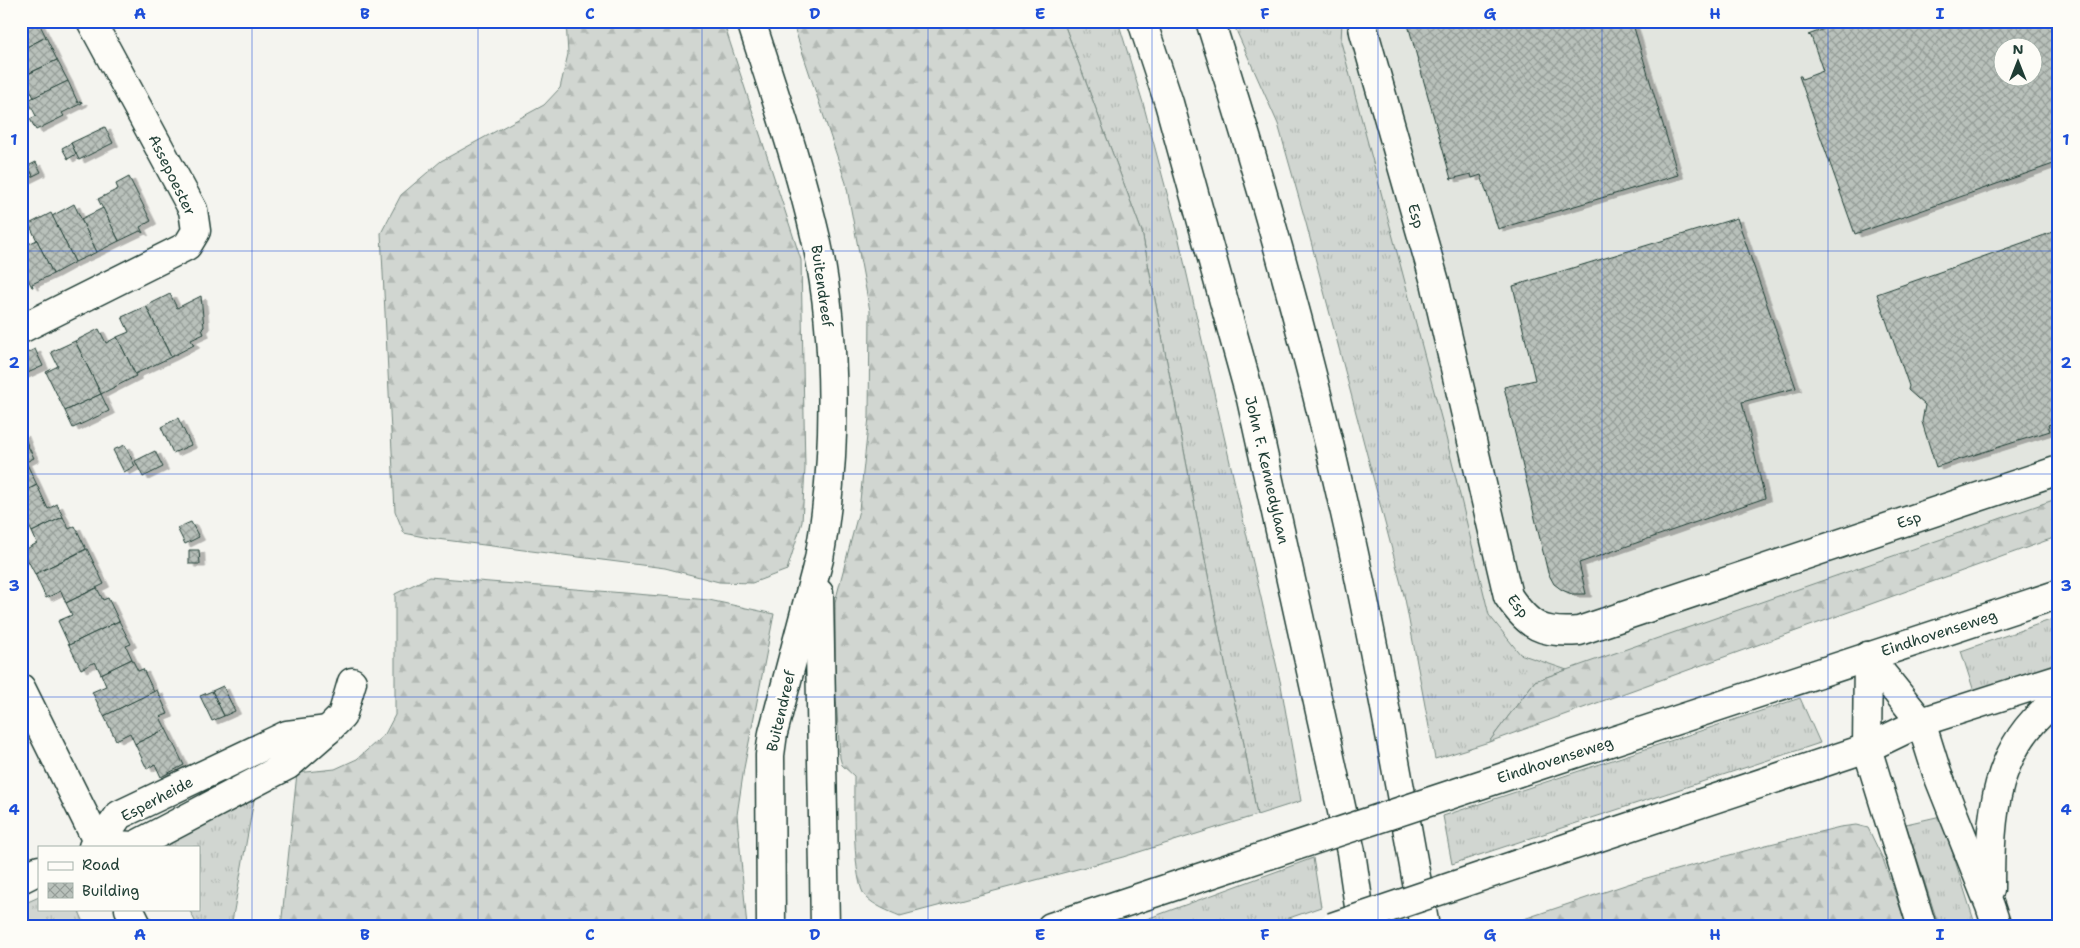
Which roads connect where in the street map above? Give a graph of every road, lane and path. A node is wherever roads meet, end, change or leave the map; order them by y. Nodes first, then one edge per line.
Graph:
1 (91, 21) edge
2 (751, 21) edge
3 (1142, 21) edge
4 (1210, 21) edge
5 (1362, 21) edge
6 (21, 329) edge
7 (2059, 470) edge
8 (819, 559) junction
9 (2059, 594) edge
10 (1868, 656) junction
11 (2059, 678) edge
12 (352, 682) dead end
13 (21, 688) edge
14 (2059, 699) edge
15 (1921, 722) junction
16 (1867, 748) junction
17 (97, 846) edge
18 (38, 870) edge
19 (21, 879) edge
20 (130, 910) edge
21 (1994, 916) edge
22 (138, 927) edge
23 (770, 927) edge
24 (825, 927) edge
25 (1051, 927) edge
26 (1332, 927) edge
27 (1362, 927) edge
28 (1425, 927) edge
29 (1922, 927) edge

1 - 6 main road, Assepoester
2 - 8 main road, Buitendreef
3 - 27 main road, John F. Kennedylaan
4 - 28 main road
5 - 7 main road, Esp
8 - 23 main road, Buitendreef
8 - 24 main road, Buitendreef
9 - 10 main road, Eindhovenseweg
10 - 15 main road
10 - 16 main road
10 - 25 main road, Eindhovenseweg, bridge
11 - 15 main road
12 - 17 main road, Esperheide
13 - 17 main road
14 - 21 main road
15 - 16 main road
15 - 21 main road
16 - 26 main road, bridge
16 - 29 main road
18 - 19 main road
20 - 22 main road

